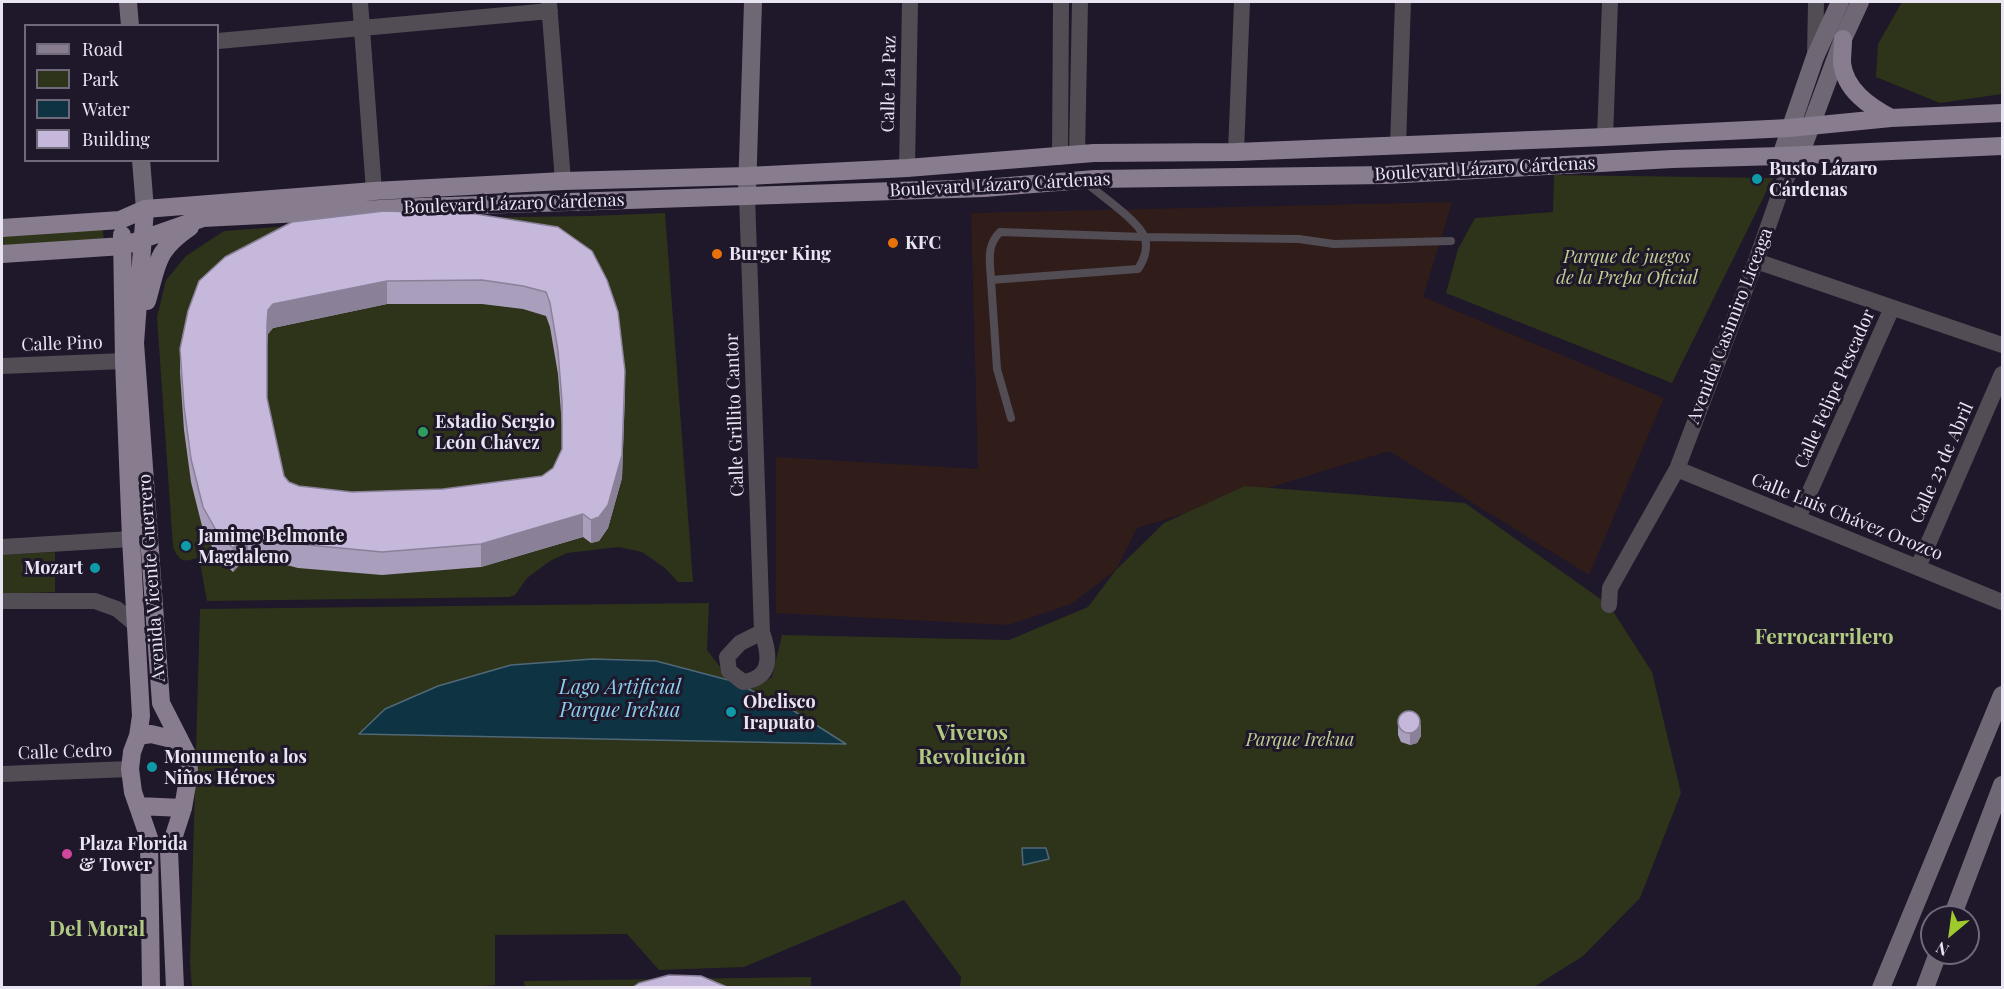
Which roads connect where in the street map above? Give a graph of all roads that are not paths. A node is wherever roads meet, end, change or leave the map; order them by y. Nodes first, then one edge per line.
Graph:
1 (128, 2) edge
2 (360, 2) edge
3 (753, 2) edge
4 (910, 2) edge
5 (1061, 2) edge
6 (1080, 2) edge
7 (1242, 2) edge
8 (1403, 2) edge
9 (1610, 2) edge
10 (1816, 2) edge
11 (1840, 2) edge
12 (1860, 2) edge
13 (550, 7) edge
14 (130, 24) edge
15 (362, 28) junction
16 (1843, 39) junction
17 (219, 40) edge
18 (1815, 57) junction
19 (2002, 113) edge
20 (1891, 118) junction
21 (1809, 126) junction
22 (1789, 128) junction
23 (1605, 137) junction
24 (1398, 145) junction
25 (2002, 146) edge
26 (1236, 152) junction
27 (1790, 155) junction
28 (1069, 156) junction
29 (141, 162) edge
30 (907, 168) junction
31 (747, 176) junction
32 (1082, 180) junction
33 (563, 181) junction
34 (374, 191) junction
35 (747, 196) junction
36 (145, 209) junction
37 (203, 218) junction
38 (120, 220) junction
39 (2, 228) edge
40 (143, 237) junction
41 (1144, 237) junction
42 (1451, 241) dead end
43 (123, 246) junction
44 (2, 254) edge
45 (1756, 261) junction
46 (991, 280) junction
47 (1892, 308) junction
48 (135, 343) junction
49 (2002, 345) edge
50 (124, 361) junction
51 (2, 366) edge
52 (2002, 374) edge
53 (1011, 418) dead end
54 (1677, 469) junction
55 (1798, 518) junction
56 (131, 539) junction
57 (2, 547) edge
58 (1918, 567) junction
59 (2, 601) edge
60 (2002, 602) edge
61 (1609, 605) dead end
62 (136, 625) junction
63 (762, 632) dead end
64 (2002, 695) edge
65 (138, 736) junction
66 (180, 741) junction
67 (130, 770) junction
68 (2, 774) edge
69 (2002, 784) edge
70 (138, 806) junction
71 (183, 808) junction
72 (1957, 905) edge
73 (1933, 965) edge
74 (151, 987) edge
75 (175, 987) edge
76 (1881, 987) edge
77 (1925, 987) edge

1 - 14 main road
2 - 15 street
3 - 31 main road
4 - 30 street, Calle La Paz
5 - 28 street
6 - 28 street
7 - 26 street
8 - 24 street
9 - 23 street
10 - 18 street
11 - 18 main road, Avenida Casimiro Liceaga
12 - 16 main road, Avenida Casimiro Liceaga
13 - 15 street
13 - 33 street
15 - 17 street
15 - 34 street
16 - 20 main road
16 - 21 main road, Avenida Casimiro Liceaga
18 - 22 main road, Avenida Casimiro Liceaga
19 - 20 main road, Boulevard Lázaro Cárdenas
20 - 21 main road, Boulevard Lázaro Cárdenas
21 - 22 main road, Boulevard Lázaro Cárdenas
21 - 27 main road, Avenida Casimiro Liceaga
22 - 23 main road, Boulevard Lázaro Cárdenas
22 - 27 main road, Avenida Casimiro Liceaga
23 - 24 main road, Boulevard Lázaro Cárdenas
24 - 26 main road, Boulevard Lázaro Cárdenas
25 - 27 main road, Boulevard Lázaro Cárdenas
26 - 28 main road, Boulevard Lázaro Cárdenas
27 - 32 main road, Boulevard Lázaro Cárdenas
27 - 45 street, Avenida Casimiro Liceaga
28 - 30 main road, Boulevard Lázaro Cárdenas
29 - 36 main road, Avenida Vicente Guerrero
30 - 31 main road, Boulevard Lázaro Cárdenas
31 - 33 main road, Boulevard Lázaro Cárdenas
31 - 35 main road
32 - 35 main road, Boulevard Lázaro Cárdenas
32 - 41 lane
33 - 34 main road, Boulevard Lázaro Cárdenas
34 - 36 main road, Boulevard Lázaro Cárdenas
35 - 37 main road, Boulevard Lázaro Cárdenas
35 - 63 street, Calle Grillito Cantor
36 - 38 main road, Boulevard Lázaro Cárdenas
36 - 40 main road, Avenida Vicente Guerrero
37 - 40 main road, Boulevard Lázaro Cárdenas
37 - 48 main road
38 - 39 main road, Boulevard Lázaro Cárdenas
38 - 43 main road, Avenida Vicente Guerrero
40 - 43 main road, Boulevard Lázaro Cárdenas
40 - 48 main road, Avenida Vicente Guerrero
41 - 42 lane
41 - 46 lane
41 - 46 lane
43 - 44 main road, Boulevard Lázaro Cárdenas
43 - 50 main road, Avenida Vicente Guerrero
45 - 47 street
45 - 54 street, Avenida Casimiro Liceaga
46 - 53 lane
47 - 49 street
47 - 55 street, Calle Felipe Pescador
48 - 66 main road, Avenida Vicente Guerrero
50 - 51 street, Calle Pino
50 - 56 main road, Avenida Vicente Guerrero
52 - 58 street, Calle 23 de Abril
54 - 55 street, Calle Luis Chávez Orozco
54 - 61 street, Avenida Casimiro Liceaga
55 - 58 street, Calle Luis Chávez Orozco
56 - 57 street
56 - 62 main road, Avenida Vicente Guerrero
58 - 60 street, Calle Luis Chávez Orozco
59 - 62 street
62 - 65 main road, Avenida Vicente Guerrero
64 - 76 main road
65 - 66 main road
65 - 67 main road, Avenida Vicente Guerrero
66 - 71 main road, Avenida Vicente Guerrero
67 - 68 street, Calle Cedro
67 - 70 main road, Avenida Vicente Guerrero
69 - 72 main road
70 - 71 main road
70 - 74 main road, Avenida Vicente Guerrero
71 - 75 main road, Avenida Vicente Guerrero
73 - 77 main road

